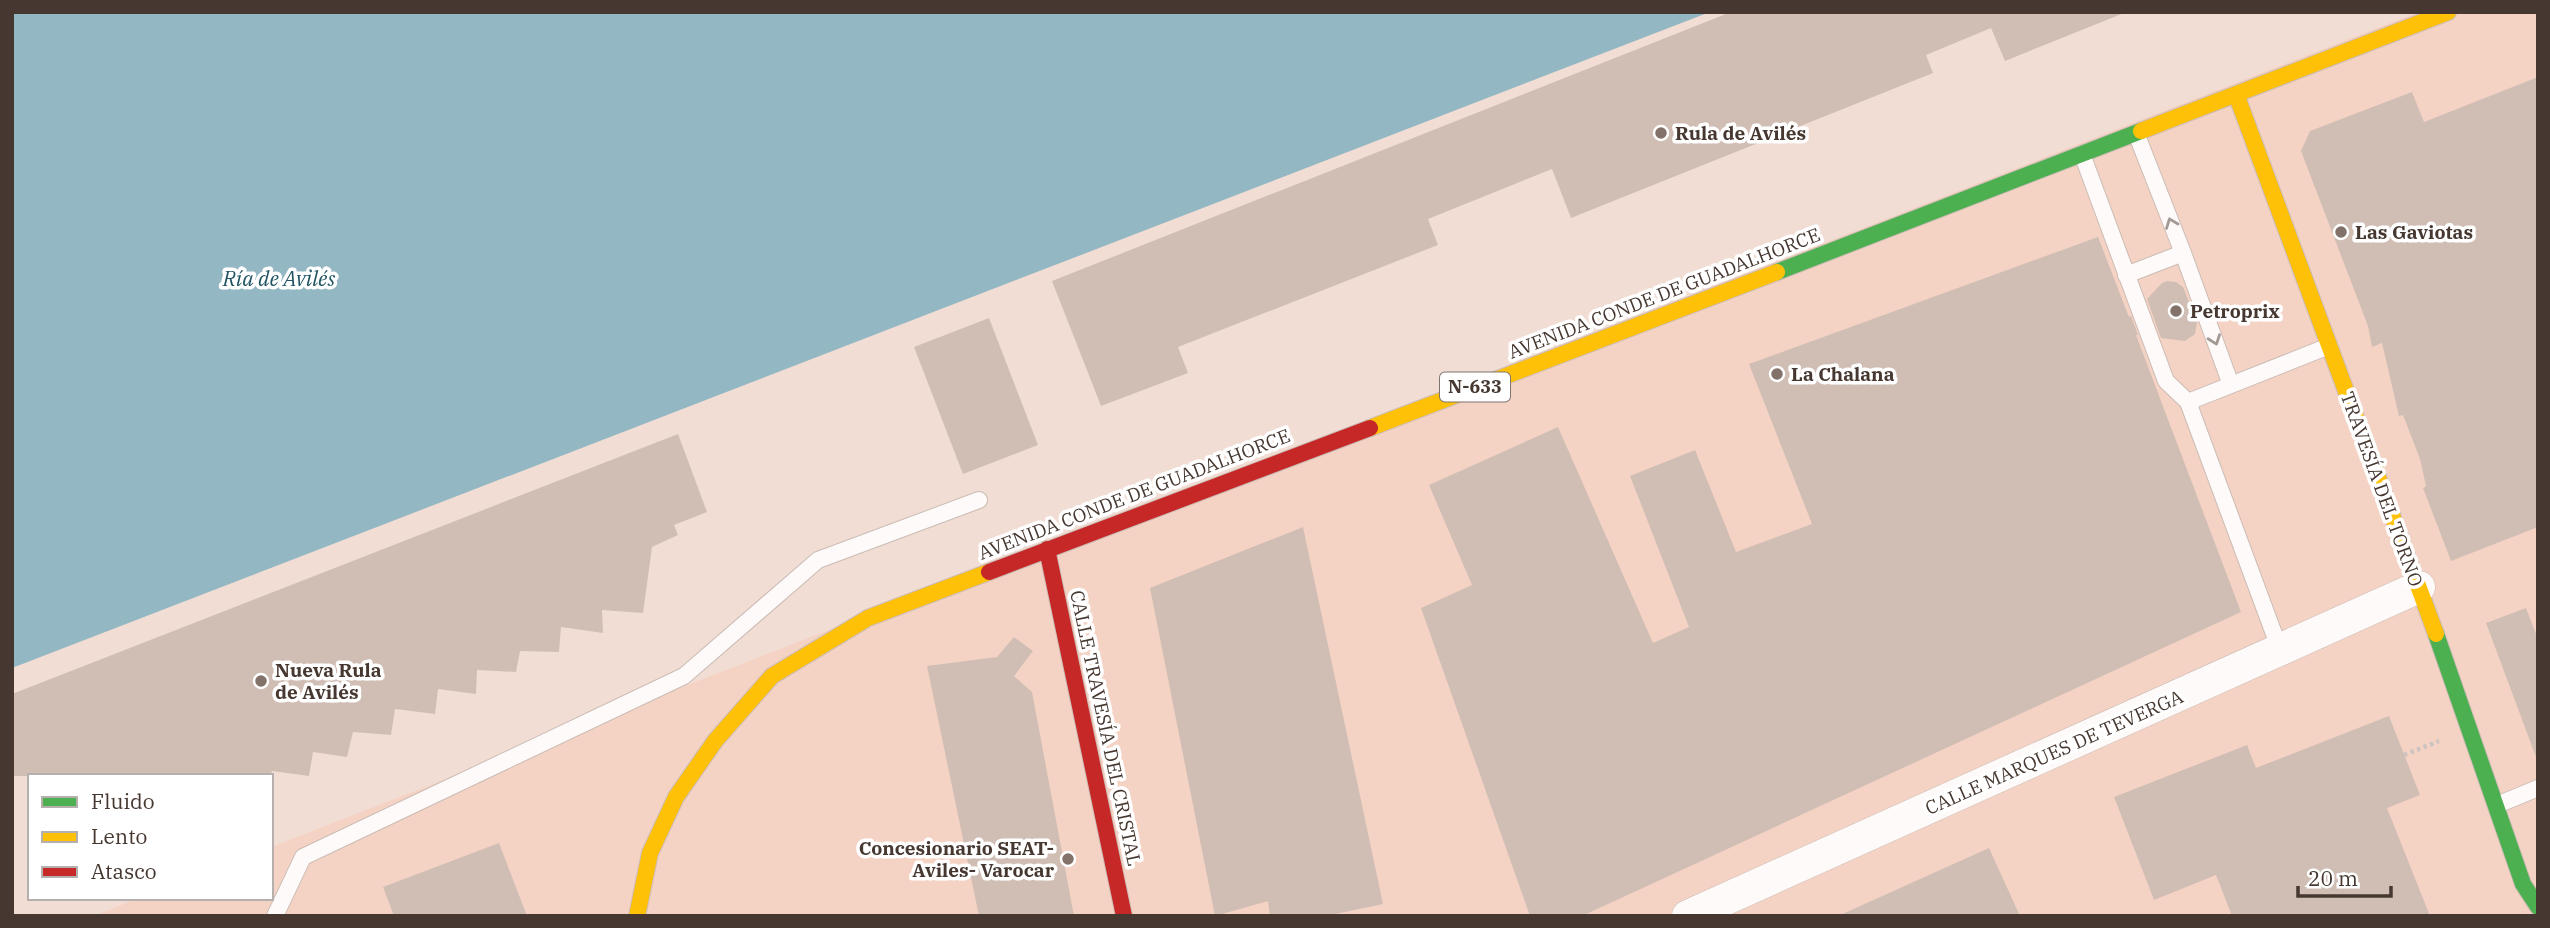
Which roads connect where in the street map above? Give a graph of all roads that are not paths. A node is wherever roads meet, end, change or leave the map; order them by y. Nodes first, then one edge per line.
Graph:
1 (2448, 12) edge
2 (2236, 94) junction
3 (2136, 133) junction
4 (2081, 154) junction
5 (2183, 253) junction
6 (2126, 275) junction
7 (2329, 346) junction
8 (2231, 385) junction
9 (2188, 402) junction
10 (979, 500) dead end
11 (1047, 549) junction
12 (2419, 587) junction
13 (2280, 650) junction
14 (2538, 788) edge
15 (2497, 805) junction
16 (2530, 896) edge
17 (275, 916) edge
18 (637, 916) edge
19 (1124, 916) edge
20 (1688, 916) edge
21 (2519, 916) edge

1 - 2 main road, AVENIDA CONDE DE GUADALHORCE / N-633
2 - 3 main road, AVENIDA CONDE DE GUADALHORCE / N-633
2 - 7 main road, TRAVESÍA DEL TORNO
3 - 4 main road, AVENIDA CONDE DE GUADALHORCE / N-633
5 -> 3 lane
4 - 6 lane
4 - 11 main road, AVENIDA CONDE DE GUADALHORCE / N-633
5 - 6 lane
5 -> 8 lane
6 - 9 lane
7 - 8 lane
7 - 12 main road, TRAVESÍA DEL TORNO
8 - 9 lane
9 - 13 lane
10 - 17 lane
11 - 18 main road, AVENIDA CONDE DE GUADALHORCE / N-633
11 - 19 main road, CALLE TRAVESÍA DEL CRISTAL
12 - 13 street, CALLE MARQUES DE TEVERGA
12 - 15 main road, TRAVESÍA DEL TORNO
13 - 20 street, CALLE MARQUES DE TEVERGA
14 - 15 lane
15 - 16 main road, TRAVESÍA DEL TORNO
16 - 21 street, TRAVESÍA DEL TORNO

